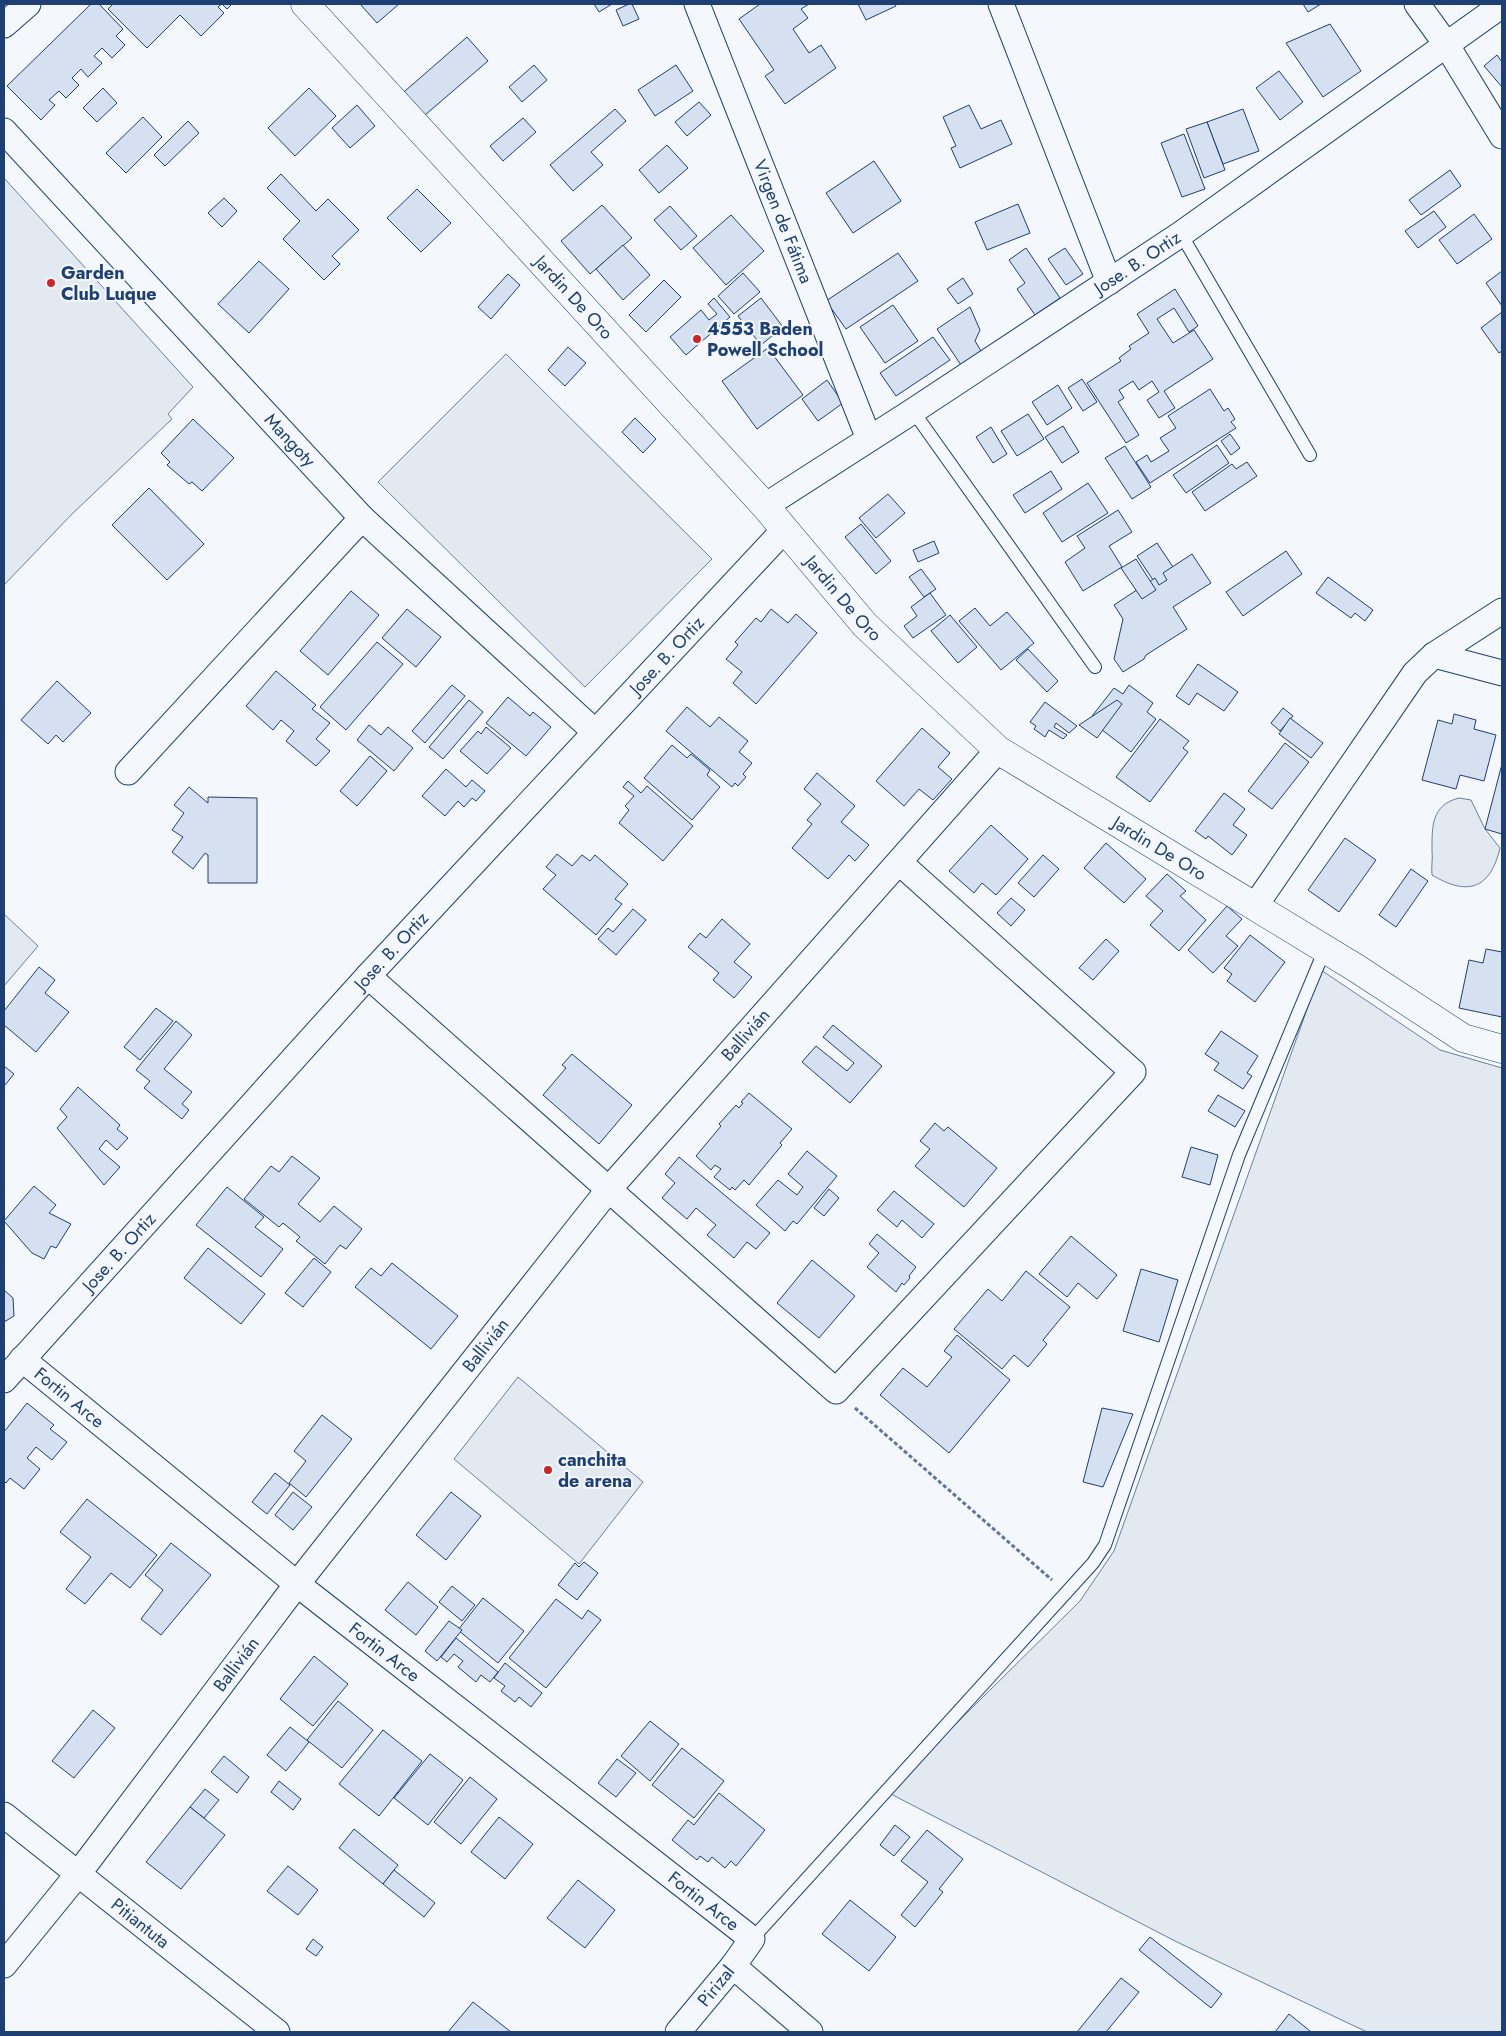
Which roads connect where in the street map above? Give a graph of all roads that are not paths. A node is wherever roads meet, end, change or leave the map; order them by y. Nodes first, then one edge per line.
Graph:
1 (28, 4) edge
2 (305, 4) edge
3 (698, 4) edge
4 (1001, 4) edge
5 (1417, 4) edge
6 (1502, 6) edge
7 (4, 25) edge
8 (1446, 44) junction
9 (4, 130) edge
10 (1502, 136) edge
11 (1181, 234) junction
12 (1109, 282) junction
13 (914, 411) junction
14 (869, 439) junction
15 (1310, 455) dead end
16 (765, 506) junction
17 (362, 518) junction
18 (785, 529) junction
19 (1502, 611) edge
20 (1434, 656) junction
21 (1096, 667) dead end
22 (1502, 673) edge
23 (594, 731) junction
24 (998, 750) junction
25 (128, 772) dead end
26 (900, 863) junction
27 (1255, 906) junction
28 (1325, 949) junction
29 (368, 976) junction
30 (1502, 1049) edge
31 (609, 1190) junction
32 (22, 1359) junction
33 (4, 1380) edge
34 (297, 1584) junction
35 (4, 1815) edge
36 (78, 1874) junction
37 (752, 1939) junction
38 (4, 1965) edge
39 (733, 1966) junction
40 (277, 2032) edge
41 (678, 2032) edge
42 (810, 2032) edge

1 - 7 street
2 - 16 street, Jardin De Oro
3 - 14 street, Virgen de Fátima
4 - 12 street
5 - 8 street
6 - 8 street, Jose. B. Ortiz
8 - 10 street
8 - 11 street, Jose. B. Ortiz
9 - 17 street, Mangoty
11 - 12 street, Jose. B. Ortiz
11 - 15 lane
12 - 13 street, Jose. B. Ortiz
13 - 14 street, Jose. B. Ortiz
13 - 21 lane
14 - 16 street, Jose. B. Ortiz
16 - 18 street, Jardin De Oro
17 - 23 street, Mangoty
17 - 25 street
18 - 23 street, Jose. B. Ortiz
18 - 24 street, Jardin De Oro
19 - 20 street
20 - 22 street
20 - 27 street
23 - 29 street, Jose. B. Ortiz
24 - 26 street, Ballivián
24 - 27 street, Jardin De Oro
26 - 31 street, Ballivián
26 - 31 street
27 - 28 street, Jardin De Oro
28 - 30 street, Jardin De Oro
28 - 37 lane
29 - 31 street
29 - 32 street, Jose. B. Ortiz
31 - 34 street, Ballivián
32 - 33 street, Jose. B. Ortiz
32 - 34 street, Fortin Arce
34 - 36 street, Ballivián
34 - 37 street, Fortin Arce
35 - 36 street, Pitiantuta
36 - 38 street, Ballivián
36 - 40 street, Pitiantuta
37 - 39 street, Pirizal
39 - 41 street, Pirizal
39 - 42 street

